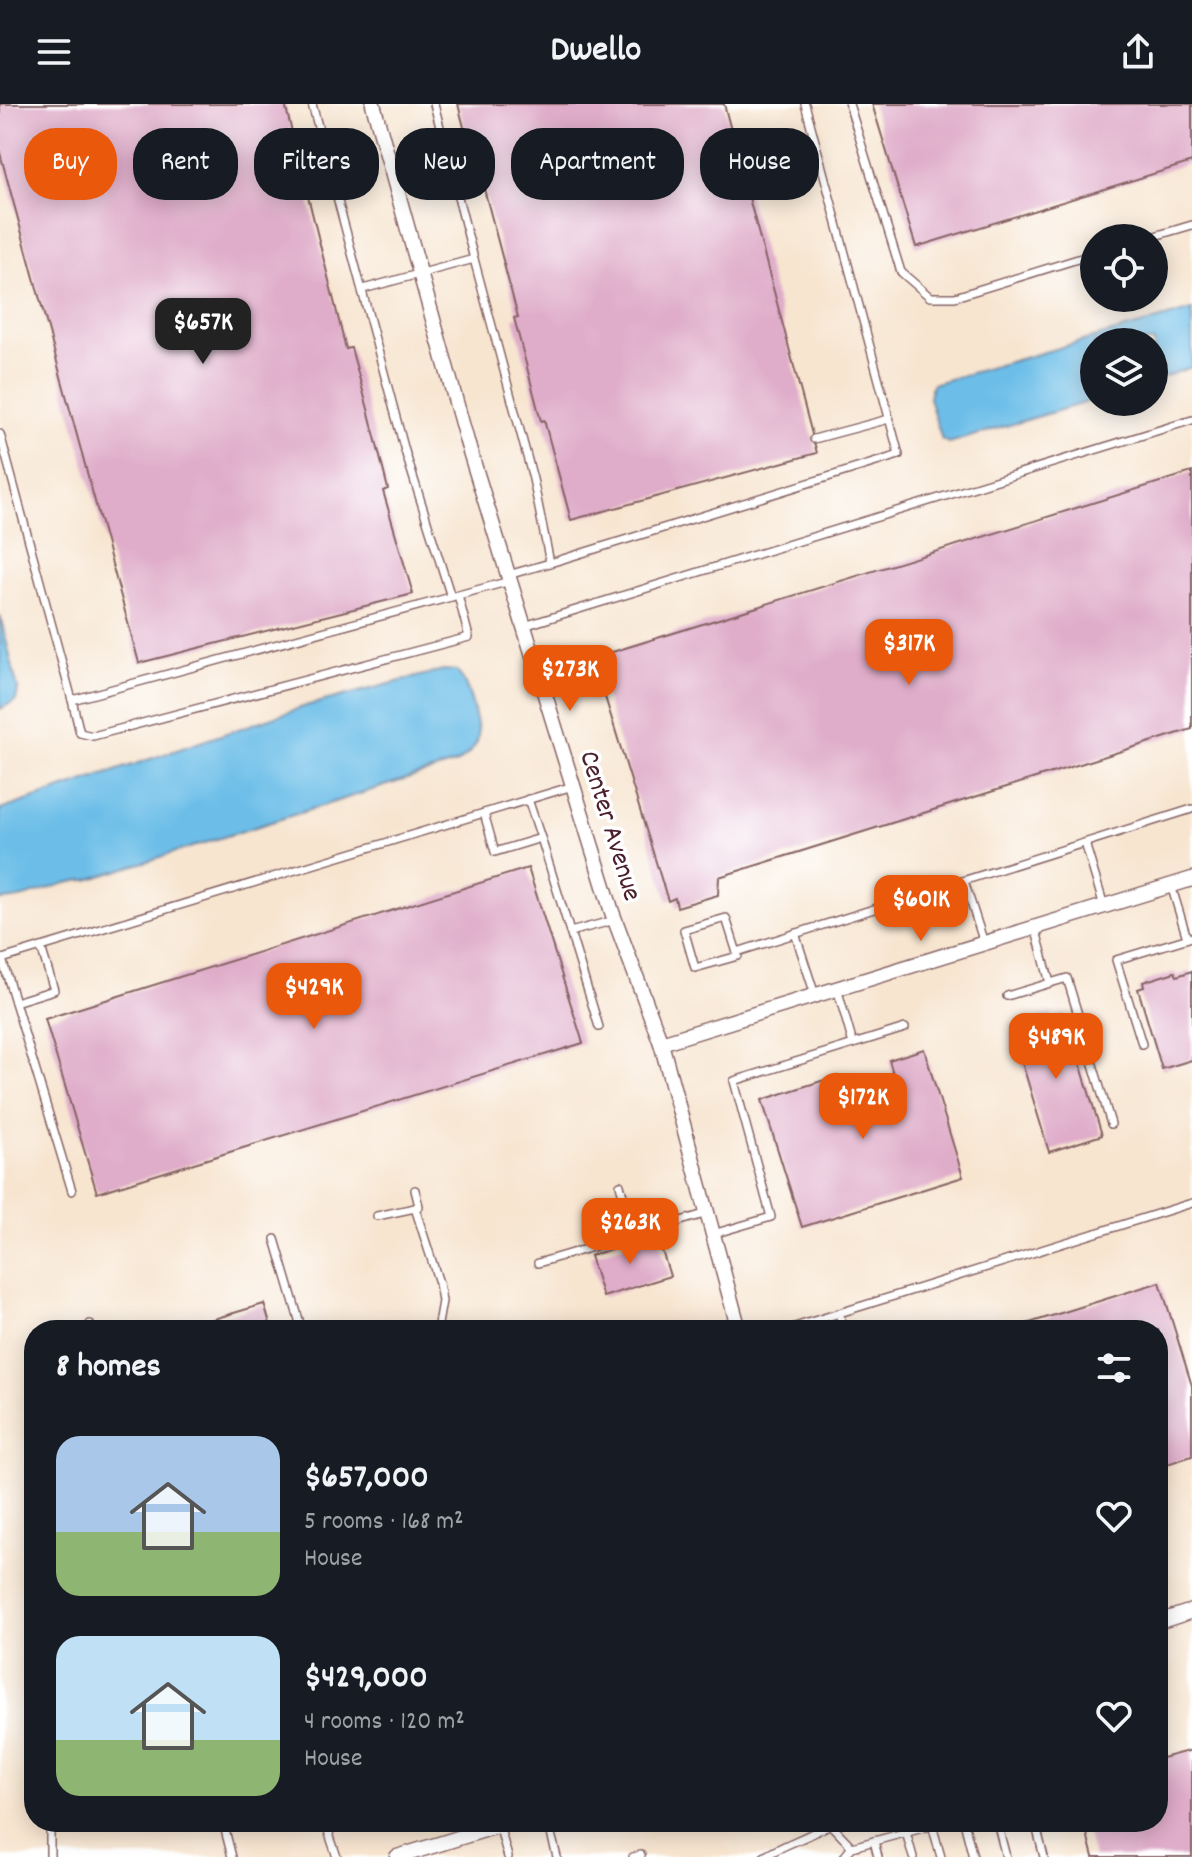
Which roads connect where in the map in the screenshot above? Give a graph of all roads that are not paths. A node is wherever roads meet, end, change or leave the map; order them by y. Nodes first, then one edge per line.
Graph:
1 (312, 104) edge
2 (373, 104) edge
3 (434, 104) edge
4 (805, 104) edge
5 (849, 104) edge
6 (821, 163) joint
7 (1192, 225) edge
8 (1168, 232) edge
9 (1080, 258) edge
10 (474, 259) junction
11 (419, 274) junction
12 (363, 289) junction
13 (889, 419) junction
14 (1192, 420) edge
15 (0, 434) edge
16 (814, 439) dead end
17 (550, 563) junction
18 (509, 578) junction
19 (454, 596) junction
20 (524, 626) junction
21 (72, 700) junction
22 (573, 786) junction
23 (528, 799) junction
24 (1192, 809) edge
25 (484, 813) junction
26 (541, 838) junction
27 (1085, 843) junction
28 (1192, 879) edge
29 (964, 881) junction
30 (1171, 885) junction
31 (1104, 906) junction
32 (615, 920) junction
33 (1035, 927) junction
34 (570, 932) junction
35 (795, 933) junction
36 (1190, 938) edge
37 (984, 943) junction
38 (41, 947) junction
39 (737, 952) junction
40 (1050, 983) junction
41 (837, 988) junction
42 (815, 995) junction
43 (1007, 996) dead end
44 (15, 1002) junction
45 (599, 1027) dead end
46 (905, 1028) dead end
47 (661, 1043) junction
48 (853, 1044) junction
49 (1142, 1044) dead end
50 (1111, 1124) dead end
51 (620, 1185) dead end
52 (415, 1190) dead end
53 (72, 1191) dead end
54 (1192, 1203) edge
55 (415, 1208) junction
56 (708, 1213) junction
57 (377, 1216) dead end
58 (634, 1234) junction
59 (713, 1234) junction
60 (275, 1239) dead end
61 (538, 1263) dead end
62 (839, 1313) junction
63 (299, 1320) edge
64 (439, 1320) edge
65 (736, 1320) edge
66 (820, 1320) edge
67 (841, 1320) edge
68 (1192, 1611) edge
69 (1168, 1619) edge
70 (50, 1832) edge
71 (226, 1832) edge
72 (328, 1832) edge
73 (479, 1832) edge
74 (506, 1832) edge
75 (551, 1832) edge
76 (818, 1832) edge
77 (840, 1832) edge
78 (906, 1832) joint
79 (934, 1832) edge
80 (967, 1832) edge
81 (1000, 1832) edge
82 (1038, 1832) edge
83 (874, 1841) junction
84 (852, 1847) junction
85 (50, 1857) edge
86 (232, 1857) edge
87 (337, 1857) edge
88 (397, 1857) edge
89 (508, 1857) edge
90 (557, 1857) edge
91 (764, 1857) edge
92 (844, 1857) edge
93 (878, 1857) edge
94 (913, 1857) edge
95 (941, 1857) edge
96 (973, 1857) edge
97 (1006, 1857) edge
98 (1044, 1857) edge

1 - 12 lane
2 - 11 street, Center Avenue
3 - 10 lane
4 - 6 lane
5 - 9 lane
6 - 13 lane
7 - 8 lane
10 - 11 lane
10 - 17 lane
11 - 12 lane
11 - 18 street, Center Avenue
12 - 19 lane
13 - 16 lane
13 - 17 lane
14 - 20 lane
15 - 21 lane
17 - 18 lane
18 - 19 lane
18 - 20 street, Center Avenue
19 - 21 lane
19 - 21 lane
20 - 22 street, Center Avenue
22 - 23 lane
22 - 32 street, Center Avenue
23 - 25 lane
23 - 26 lane
24 - 27 lane
25 - 26 lane
25 - 38 lane
26 - 34 lane
27 - 29 lane
27 - 31 lane
28 - 30 street
29 - 35 lane
29 - 37 lane
30 - 31 street
30 - 36 lane
31 - 33 street
32 - 34 lane
32 - 47 street, Center Avenue
33 - 37 street
33 - 40 lane
34 - 45 lane
35 - 39 lane
35 - 42 lane
36 - 49 lane
37 - 41 street
38 - 44 lane
38 - 44 lane
39 - 39 lane
40 - 43 lane
40 - 50 lane
41 - 42 street
41 - 48 lane
42 - 47 street
44 - 53 lane
46 - 48 lane
47 - 56 street, Center Avenue
48 - 59 lane
51 - 58 lane
52 - 55 lane
54 - 62 lane
55 - 57 lane
55 - 64 lane
56 - 58 lane
56 - 59 street, Center Avenue
58 - 61 lane
59 - 65 street, Center Avenue
60 - 63 lane
62 - 66 lane
62 - 67 lane
68 - 69 street
70 - 85 lane
71 - 86 lane
72 - 87 lane
73 - 88 street
74 - 89 lane
75 - 90 lane
76 - 91 lane
77 - 84 lane
78 - 83 lane
78 - 94 lane
79 - 95 lane
80 - 96 lane
81 - 97 lane
82 - 98 lane
83 - 84 lane
83 - 93 lane
84 - 92 lane

